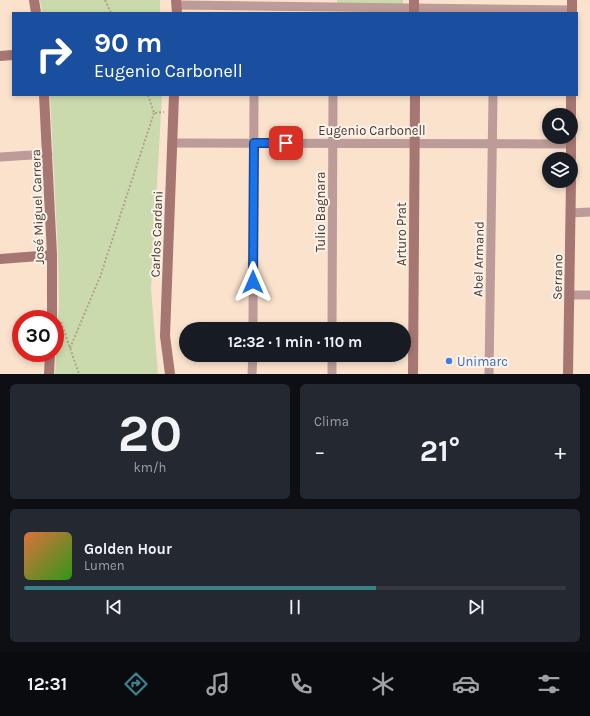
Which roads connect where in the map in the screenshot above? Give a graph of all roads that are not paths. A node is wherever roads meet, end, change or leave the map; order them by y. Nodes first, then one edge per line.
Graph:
1 (34, 0) edge
2 (177, 6) edge
3 (332, 7) edge
4 (414, 7) edge
5 (494, 7) edge
6 (572, 8) edge
7 (253, 10) edge
8 (36, 12) edge
9 (12, 55) edge
10 (0, 56) edge
11 (44, 96) edge
12 (174, 96) edge
13 (254, 96) edge
14 (333, 96) edge
15 (415, 96) edge
16 (493, 96) edge
17 (571, 96) edge
18 (571, 108) edge
19 (542, 142) edge
20 (172, 143) junction
21 (254, 143) junction
22 (415, 143) junction
23 (333, 144) junction
24 (493, 144) junction
25 (48, 154) junction
26 (0, 157) edge
27 (571, 188) edge
28 (590, 212) edge
29 (570, 213) junction
30 (52, 255) junction
31 (0, 259) edge
32 (570, 295) junction
33 (590, 295) edge
34 (53, 310) edge
35 (253, 322) edge
36 (332, 322) edge
37 (50, 362) edge
38 (253, 362) edge
39 (332, 362) edge
40 (49, 374) edge
41 (170, 374) edge
42 (252, 374) edge
43 (332, 374) edge
44 (413, 374) edge
45 (489, 374) edge
46 (568, 374) edge

1 - 8 main road
2 - 7 street
3 - 4 street
3 - 7 street
4 - 5 street
5 - 6 street
9 - 10 main road
11 - 25 main road, José Miguel Carrera
12 - 20 main road, Carlos Cardani
13 - 21 street
14 - 23 street, Tulio Bagnara
15 - 22 main road, Arturo Prat
16 - 24 street, Abel Armand
17 - 18 main road
19 - 24 street, Eugenio Carbonell
20 - 21 street, Eugenio Carbonell
20 - 41 main road, Carlos Cardani
21 - 23 street, Eugenio Carbonell
21 - 35 street
22 - 23 street, Eugenio Carbonell
22 - 24 street, Eugenio Carbonell
22 - 44 main road, Arturo Prat
23 - 36 street, Tulio Bagnara
24 - 45 street, Abel Armand
25 - 26 street
25 - 30 main road, José Miguel Carrera
27 - 29 main road, Serrano
28 - 29 street
29 - 32 main road, Serrano
30 - 31 main road
30 - 34 main road, José Miguel Carrera
32 - 33 street
32 - 46 main road, Serrano
37 - 40 main road
38 - 42 street
39 - 43 street

